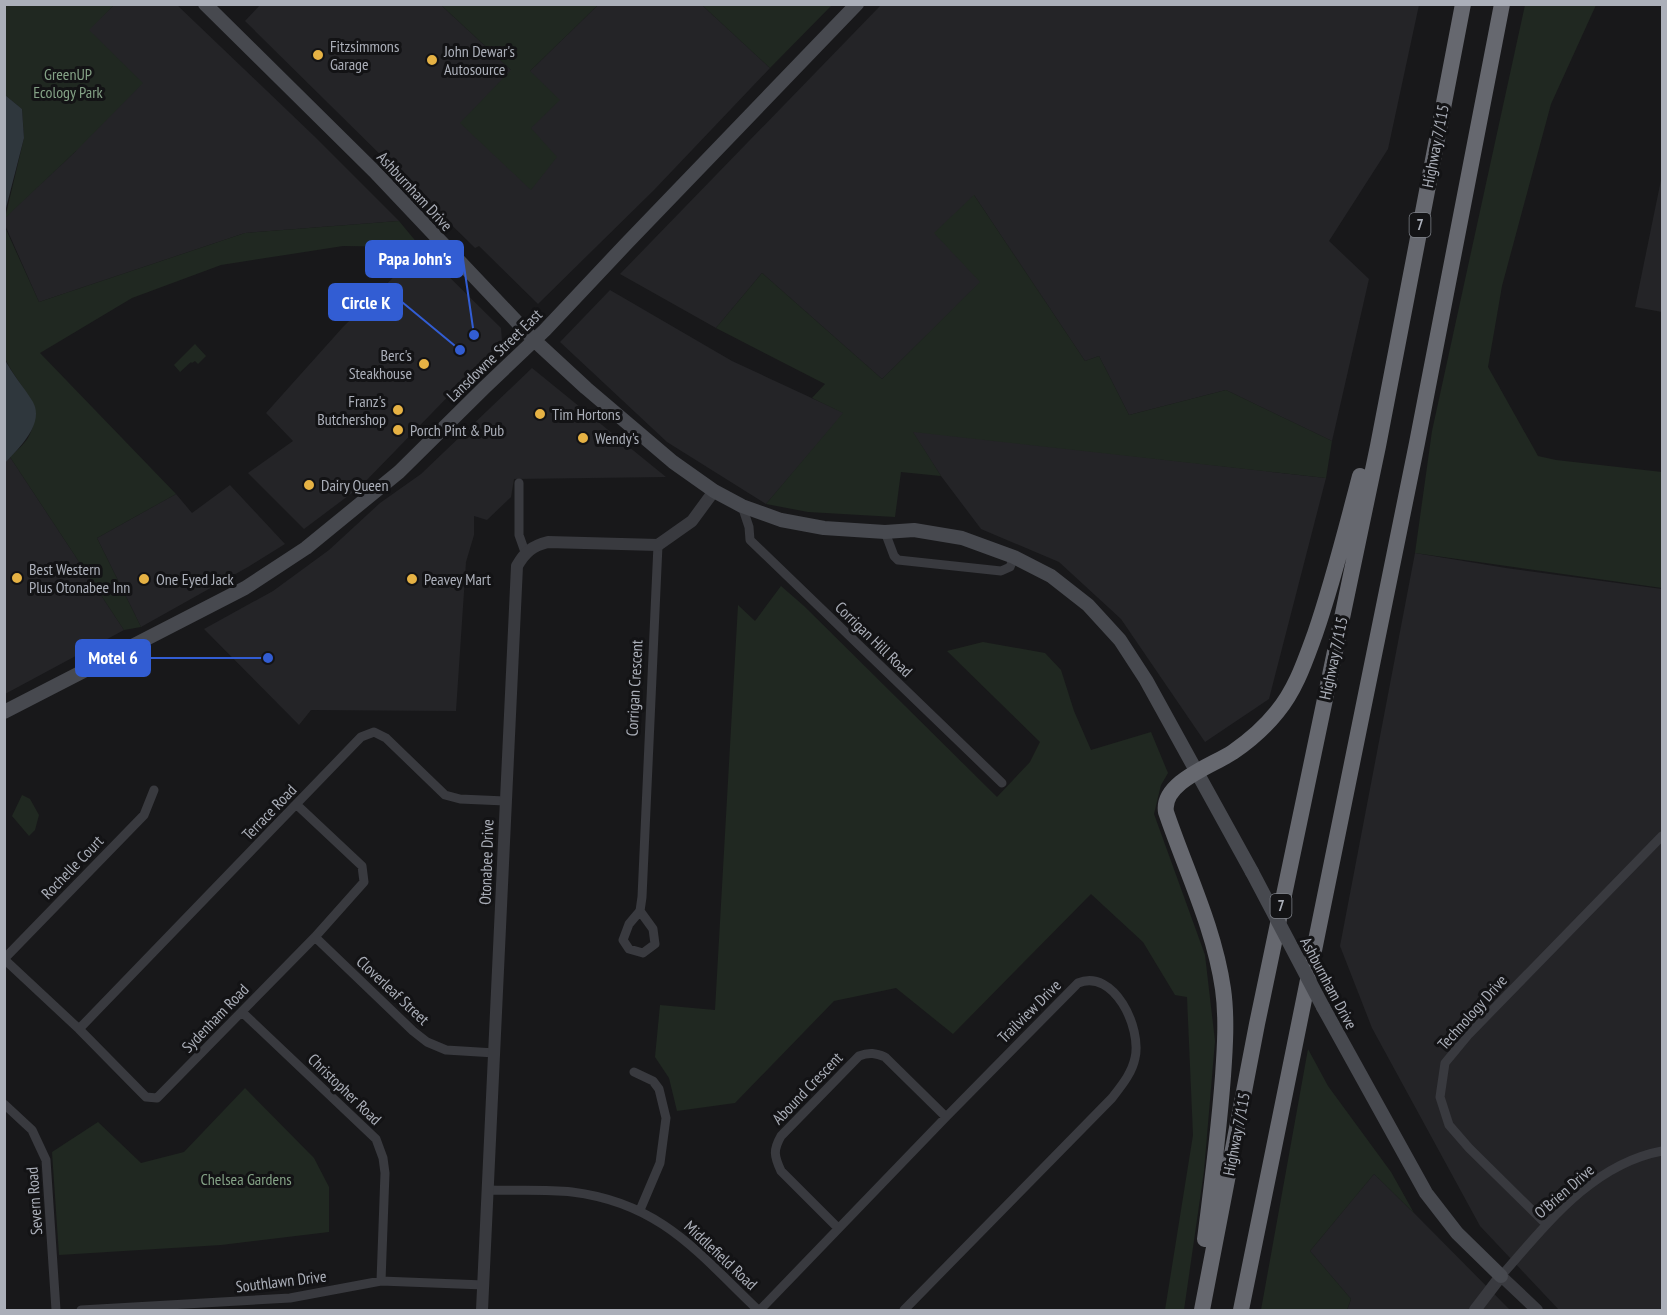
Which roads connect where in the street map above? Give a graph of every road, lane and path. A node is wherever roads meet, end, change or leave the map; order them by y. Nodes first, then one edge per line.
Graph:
1 (205, 4) edge
2 (857, 4) edge
3 (1463, 4) edge
4 (1502, 4) edge
5 (534, 340) junction
6 (519, 483) dead end
7 (714, 491) junction
8 (1360, 502) junction
9 (742, 506) junction
10 (885, 531) junction
11 (658, 545) junction
12 (525, 552) junction
13 (1014, 557) junction
14 (4, 712) edge
15 (1197, 772) junction
16 (1002, 783) dead end
17 (154, 790) dead end
18 (506, 801) junction
19 (297, 804) junction
20 (1662, 836) edge
21 (640, 911) dead end
22 (315, 937) junction
23 (4, 959) edge
24 (242, 1012) junction
25 (79, 1029) junction
26 (495, 1053) junction
27 (634, 1072) dead end
28 (4, 1104) edge
29 (946, 1117) junction
30 (1662, 1151) edge
31 (488, 1190) junction
32 (640, 1210) junction
33 (1546, 1224) junction
34 (838, 1228) junction
35 (1258, 1228) junction
36 (1501, 1276) junction
37 (381, 1281) junction
38 (484, 1285) junction
39 (203, 1307) edge
40 (56, 1311) edge
41 (81, 1311) edge
42 (482, 1311) edge
43 (759, 1311) edge
44 (904, 1311) edge
45 (1194, 1311) edge
46 (1202, 1311) edge
47 (1241, 1311) edge
48 (1252, 1311) edge
49 (1475, 1311) edge
50 (1537, 1311) edge

1 - 5 main road, Ashburnham Drive
2 - 5 main road, Lansdowne Street East
3 - 8 highway, Highway 7/115 / 7
4 - 35 highway
5 - 7 main road, Ashburnham Drive
5 - 14 main road, Lansdowne Street East
6 - 12 street
7 - 9 main road, Ashburnham Drive
7 - 11 street
8 - 15 highway
8 - 46 highway, Highway 7/115 / 7
9 - 10 main road, Ashburnham Drive
9 - 16 street, Corrigan Hill Road
10 - 13 main road, Ashburnham Drive
10 - 13 street
11 - 12 street
11 - 21 street, Corrigan Crescent
12 - 18 street, Otonabee Drive
13 - 15 main road, Ashburnham Drive
15 - 36 main road, Ashburnham Drive, bridge
15 - 45 highway
17 - 23 street, Rochelle Court
18 - 19 street, Terrace Road
18 - 26 street, Otonabee Drive
19 - 22 street, Sydenham Road
19 - 25 street, Terrace Road
20 - 33 street, Technology Drive
22 - 24 street, Sydenham Road
22 - 26 street, Cloverleaf Street
23 - 25 street, Sydenham Road
24 - 25 street, Sydenham Road
24 - 37 street, Christopher Road
26 - 31 street, Otonabee Drive
27 - 32 street
28 - 40 street, Severn Road
29 - 34 street, Trailview Drive
29 - 34 street, Abound Crescent
29 - 44 street, Trailview Drive
30 - 33 street, O'Brien Drive
31 - 32 street, Middlefield Road
31 - 38 street, Otonabee Drive
32 - 43 street, Middlefield Road
33 - 36 street, O'Brien Drive
34 - 43 street, Trailview Drive
35 - 47 highway
35 - 48 highway
36 - 49 street
36 - 50 street, Ashburnham Drive
37 - 38 street, Southlawn Drive
37 - 39 street, Southlawn Drive
38 - 42 street, Otonabee Drive
39 - 41 street, Southlawn Drive

